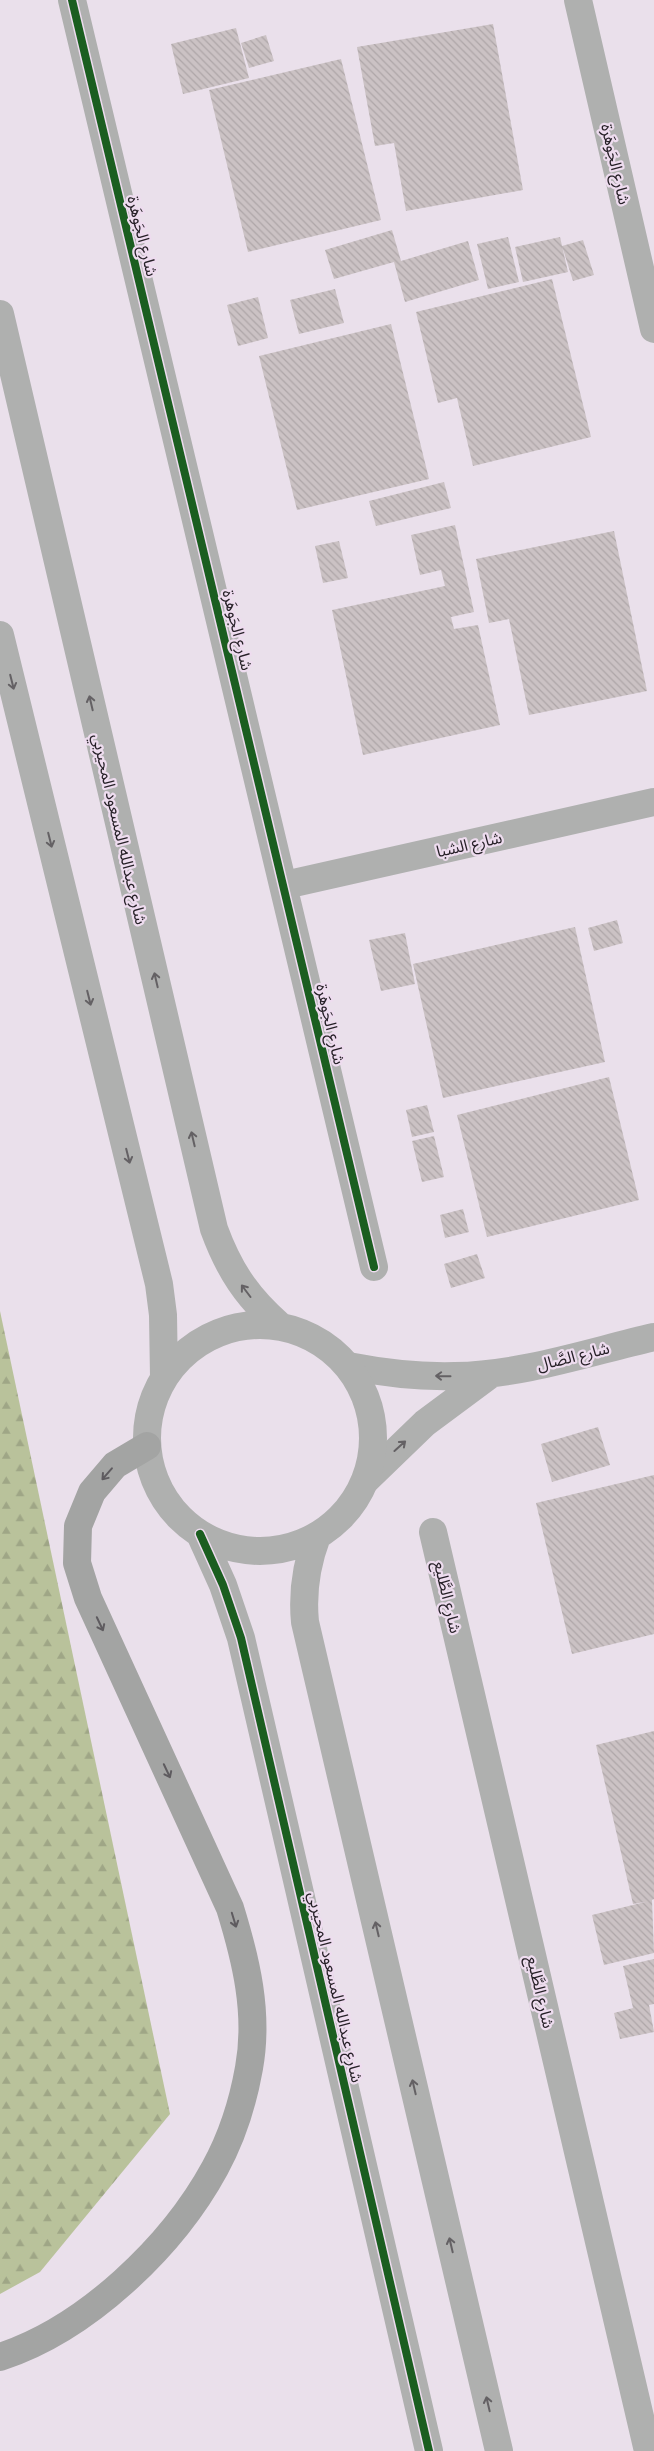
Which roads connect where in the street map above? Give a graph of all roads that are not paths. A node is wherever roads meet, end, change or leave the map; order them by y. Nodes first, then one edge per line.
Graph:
1 (72, 0) edge
2 (578, 0) edge
3 (0, 314) edge
4 (654, 329) edge
5 (0, 635) edge
6 (654, 802) edge
7 (285, 885) junction
8 (374, 1267) dead end
9 (280, 1325) junction
10 (654, 1337) edge
11 (348, 1366) junction
12 (492, 1373) junction
13 (164, 1377) junction
14 (147, 1446) junction
15 (366, 1480) junction
16 (433, 1532) dead end
17 (200, 1534) junction
18 (318, 1536) junction
19 (0, 2357) edge
20 (429, 2451) edge
21 (500, 2451) edge
22 (648, 2451) edge

1 - 7 street, شارع الجَوهَرة
2 - 4 street, شارع الجَوهَرة
9 -> 3 street, شارع عبدالله المسعود المحيربي
5 -> 13 street
6 - 7 street, شارع الشبا
7 - 8 street, شارع الجَوهَرة
9 - 11 street
9 - 13 street
10 - 12 street, شارع الصَّال
12 -> 11 street, شارع الصَّال
11 - 15 street
15 -> 12 street, شارع الصَّال
13 - 14 street
14 - 17 street
14 -> 19 highway
15 - 18 street
16 - 22 street, شارع الطَّليع
17 - 18 street
17 - 20 street, شارع عبدالله المسعود المحيربي
21 -> 18 street

